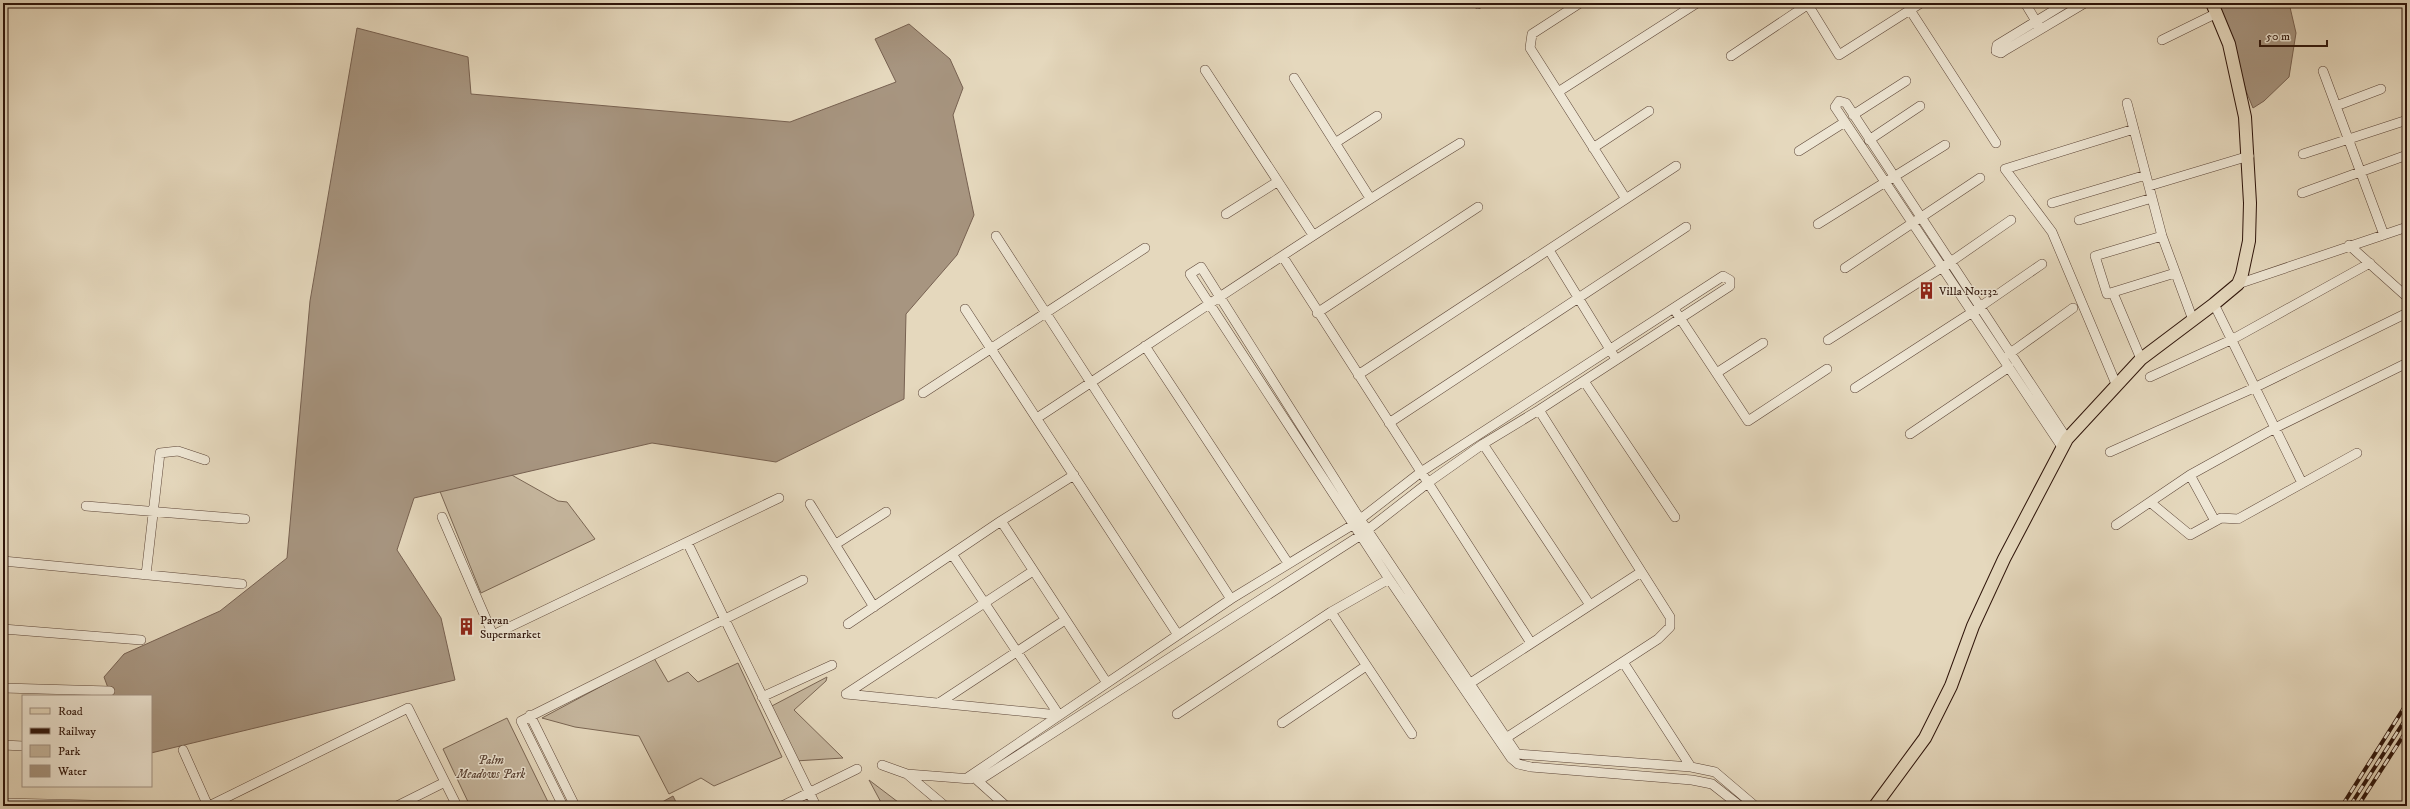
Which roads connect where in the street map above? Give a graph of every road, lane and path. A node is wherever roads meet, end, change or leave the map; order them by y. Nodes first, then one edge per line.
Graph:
1 (1580, 3) edge
2 (1697, 3) edge
3 (1921, 3) edge
4 (2025, 3) edge
5 (2066, 3) edge
6 (2085, 3) edge
7 (1808, 4) edge
8 (2214, 8) edge
9 (1910, 10) junction
10 (2038, 25) junction
11 (2162, 40) dead end
12 (1731, 56) dead end
13 (1205, 70) dead end
14 (2323, 71) dead end
15 (1294, 78) dead end
16 (1906, 81) dead end
17 (2381, 89) dead end
18 (1558, 92) junction
19 (2127, 103) dead end
20 (1920, 106) dead end
21 (2336, 106) junction
22 (1650, 111) dead end
23 (1853, 115) junction
24 (1377, 116) dead end
25 (2407, 120) edge
26 (1845, 122) junction
27 (2134, 129) junction
28 (1869, 140) junction
29 (2349, 140) junction
30 (1335, 143) junction
31 (1460, 143) dead end
32 (1996, 143) dead end
33 (1945, 145) dead end
34 (1593, 148) junction
35 (1799, 151) dead end
36 (2303, 154) dead end
37 (2407, 155) edge
38 (2249, 156) junction
39 (1676, 166) dead end
40 (2361, 172) junction
41 (2146, 175) junction
42 (1894, 177) junction
43 (1980, 178) dead end
44 (1277, 182) junction
45 (1886, 182) junction
46 (2149, 186) junction
47 (2302, 194) dead end
48 (1370, 198) junction
49 (2152, 198) junction
50 (1626, 199) junction
51 (2052, 203) dead end
52 (1478, 207) dead end
53 (1226, 214) dead end
54 (2011, 220) dead end
55 (2079, 220) dead end
56 (1916, 221) junction
57 (1818, 224) dead end
58 (1686, 227) dead end
59 (2407, 227) edge
60 (1313, 235) junction
61 (2384, 235) junction
62 (996, 236) dead end
63 (2162, 236) junction
64 (2349, 246) junction
65 (1144, 248) dead end
66 (1549, 250) junction
67 (1282, 257) junction
68 (1950, 263) junction
69 (2370, 263) junction
70 (2042, 264) dead end
71 (1845, 268) dead end
72 (1941, 268) junction
73 (2175, 273) junction
74 (2238, 284) junction
75 (2113, 293) junction
76 (1219, 296) junction
77 (2407, 297) edge
78 (1579, 299) junction
79 (1208, 303) junction
80 (2214, 304) junction
81 (2073, 308) dead end
82 (965, 309) dead end
83 (1674, 309) junction
84 (1975, 310) junction
85 (1046, 313) junction
86 (1317, 313) junction
87 (2407, 313) edge
88 (1679, 317) junction
89 (2192, 320) junction
90 (2233, 339) junction
91 (1828, 340) dead end
92 (1763, 343) dead end
93 (1145, 346) junction
94 (991, 349) junction
95 (1611, 351) junction
96 (2010, 354) junction
97 (2141, 359) junction
98 (1616, 360) junction
99 (2407, 363) edge
100 (2009, 367) junction
101 (1827, 369) dead end
102 (1718, 372) junction
103 (1358, 375) junction
104 (2150, 377) dead end
105 (1584, 381) junction
106 (1091, 383) junction
107 (2116, 384) junction
108 (2256, 387) junction
109 (1855, 388) dead end
110 (923, 393) dead end
111 (1539, 410) junction
112 (1037, 418) junction
113 (1390, 423) junction
114 (2275, 428) junction
115 (1910, 434) dead end
116 (2065, 443) junction
117 (1483, 444) junction
118 (2110, 452) dead end
119 (2357, 453) dead end
120 (206, 460) dead end
121 (1421, 472) junction
122 (1074, 475) junction
123 (2190, 475) junction
124 (1429, 482) junction
125 (2302, 483) junction
126 (779, 498) dead end
127 (2150, 502) junction
128 (810, 504) dead end
129 (86, 506) dead end
130 (154, 511) junction
131 (886, 512) dead end
132 (442, 517) dead end
133 (1674, 517) dead end
134 (245, 520) dead end
135 (1001, 521) junction
136 (2215, 521) junction
137 (1357, 522) junction
138 (2116, 525) dead end
139 (1364, 532) junction
140 (687, 542) junction
141 (836, 544) junction
142 (952, 554) junction
143 (3, 561) edge
144 (1288, 563) junction
145 (1033, 570) junction
146 (1641, 572) junction
147 (146, 575) junction
148 (1389, 579) junction
149 (803, 580) dead end
150 (242, 584) dead end
151 (1232, 599) junction
152 (984, 603) junction
153 (1590, 605) junction
154 (874, 607) junction
155 (1331, 612) junction
156 (724, 618) junction
157 (1065, 620) junction
158 (848, 624) dead end
159 (3, 629) edge
160 (1178, 635) junction
161 (141, 640) dead end
162 (1531, 643) junction
163 (1017, 652) junction
164 (1623, 662) junction
165 (832, 665) dead end
166 (1366, 666) junction
167 (1107, 683) junction
168 (1469, 684) junction
169 (3, 688) edge
170 (110, 690) dead end
171 (762, 697) junction
172 (939, 703) junction
173 (1177, 714) dead end
174 (530, 715) junction
175 (1059, 715) junction
176 (1282, 723) dead end
177 (1412, 734) dead end
178 (1506, 738) junction
179 (3, 745) edge
180 (22, 746) edge
181 (183, 750) dead end
182 (882, 764) dead end
183 (1691, 767) junction
184 (857, 768) dead end
185 (907, 774) junction
186 (967, 778) junction
187 (978, 781) junction
188 (445, 782) junction
189 (809, 792) junction
190 (3, 803) edge
191 (137, 806) edge
192 (209, 806) edge
193 (397, 806) edge
194 (456, 806) edge
195 (563, 806) edge
196 (575, 806) edge
197 (782, 806) edge
198 (816, 806) edge
199 (944, 806) edge
200 (1006, 806) edge
201 (1740, 806) edge
202 (1755, 806) edge
203 (1875, 806) edge

1 - 18 street
2 - 18 street
3 - 9 street
4 - 10 street
5 - 10 street
6 - 10 street
7 - 9 street
7 - 12 street
8 - 11 street
8 - 38 main road
9 - 32 street
13 - 44 street
14 - 21 street
15 - 30 street
16 - 23 street
17 - 21 street
18 - 34 street
19 - 27 street
20 - 28 street
21 - 29 street
22 - 34 street
23 - 26 street
23 - 28 street
24 - 30 street
25 - 29 street
26 - 35 street
26 - 45 street
27 - 41 street
27 - 107 street
28 - 42 street
29 - 36 street
29 - 40 street
30 - 48 street
31 - 48 street
33 - 42 street
34 - 50 street
37 - 40 street
38 - 46 street
38 - 74 main road
39 - 50 street
40 - 47 street
40 - 61 street
41 - 46 street
41 - 51 street
42 - 45 street
42 - 56 street
43 - 56 street
44 - 53 street
44 - 60 street
45 - 56 street
45 - 57 street
46 - 49 street
48 - 60 street
49 - 55 street
49 - 63 street
50 - 66 street
52 - 86 street
54 - 68 street
56 - 68 street
56 - 71 street
56 - 72 street
58 - 78 street
59 - 61 street
60 - 67 street
61 - 64 street
62 - 85 street
63 - 73 street
63 - 75 street
64 - 69 street
64 - 74 street
65 - 85 street
66 - 78 street
66 - 103 street
67 - 76 street
67 - 86 street
68 - 72 street
68 - 84 street
69 - 77 street
69 - 90 street
70 - 84 street
72 - 84 street
72 - 91 street
73 - 75 street
73 - 89 street
74 - 80 main road
75 - 97 street
76 - 79 street
76 - 79 street
76 - 137 street
78 - 95 street
78 - 113 street
79 - 93 street
79 - 137 street
80 - 89 main road
80 - 90 street
81 - 96 street
82 - 94 street
83 - 88 street
83 - 88 street
83 - 95 street
84 - 96 street
84 - 100 street
84 - 109 street
85 - 94 street
85 - 106 street
86 - 103 street
87 - 108 street
88 - 98 street
88 - 102 street
89 - 97 main road
90 - 104 street
90 - 108 street
92 - 102 street
93 - 106 street
93 - 144 street
94 - 110 street
94 - 112 street
95 - 98 street
95 - 121 street
96 - 116 street
97 - 107 main road
98 - 105 street
99 - 114 street
100 - 115 street
100 - 116 street
101 - 102 street
103 - 113 street
105 - 111 street
105 - 133 street
106 - 112 street
106 - 151 street
107 - 116 main road
108 - 114 street
108 - 118 street
111 - 117 street
111 - 146 street
112 - 122 street
113 - 121 street
114 - 123 street
114 - 125 street
116 - 203 main road
117 - 124 street
117 - 153 street
119 - 125 street
120 - 130 street
121 - 124 street
121 - 137 street
122 - 135 street
122 - 160 street
123 - 127 street
123 - 136 street
124 - 139 street
124 - 162 street
125 - 136 street
126 - 140 street
127 - 136 street
127 - 138 street
128 - 141 street
129 - 130 street
130 - 134 street
130 - 147 street
131 - 141 street
132 - 140 street
135 - 142 street
135 - 145 street
137 - 139 street
137 - 144 street
139 - 148 street
139 - 168 street
139 - 187 street
140 - 156 street
141 - 154 street
142 - 152 street
142 - 154 street
143 - 147 street
144 - 151 street
145 - 152 street
145 - 157 street
146 - 153 street
146 - 164 street
147 - 150 street
148 - 155 street
148 - 201 street
149 - 156 street
151 - 160 street
152 - 163 street
152 - 172 street
153 - 162 street
154 - 158 street
155 - 166 street
155 - 173 street
156 - 171 street
156 - 174 street
157 - 163 street
157 - 167 street
159 - 161 street
160 - 167 street
162 - 168 street
163 - 172 street
163 - 175 street
164 - 178 street
164 - 183 street
165 - 171 street
166 - 176 street
166 - 177 street
167 - 175 street
168 - 178 street
169 - 170 street
171 - 189 street
172 - 175 street
174 - 195 street
174 - 196 street
175 - 186 street
178 - 183 street
179 - 180 street
181 - 192 street
182 - 185 street
183 - 202 street
184 - 189 street
185 - 186 street
185 - 199 street
186 - 187 street
187 - 200 street
188 - 192 street
188 - 193 street
188 - 194 street
189 - 197 street
189 - 198 street
190 - 191 street

